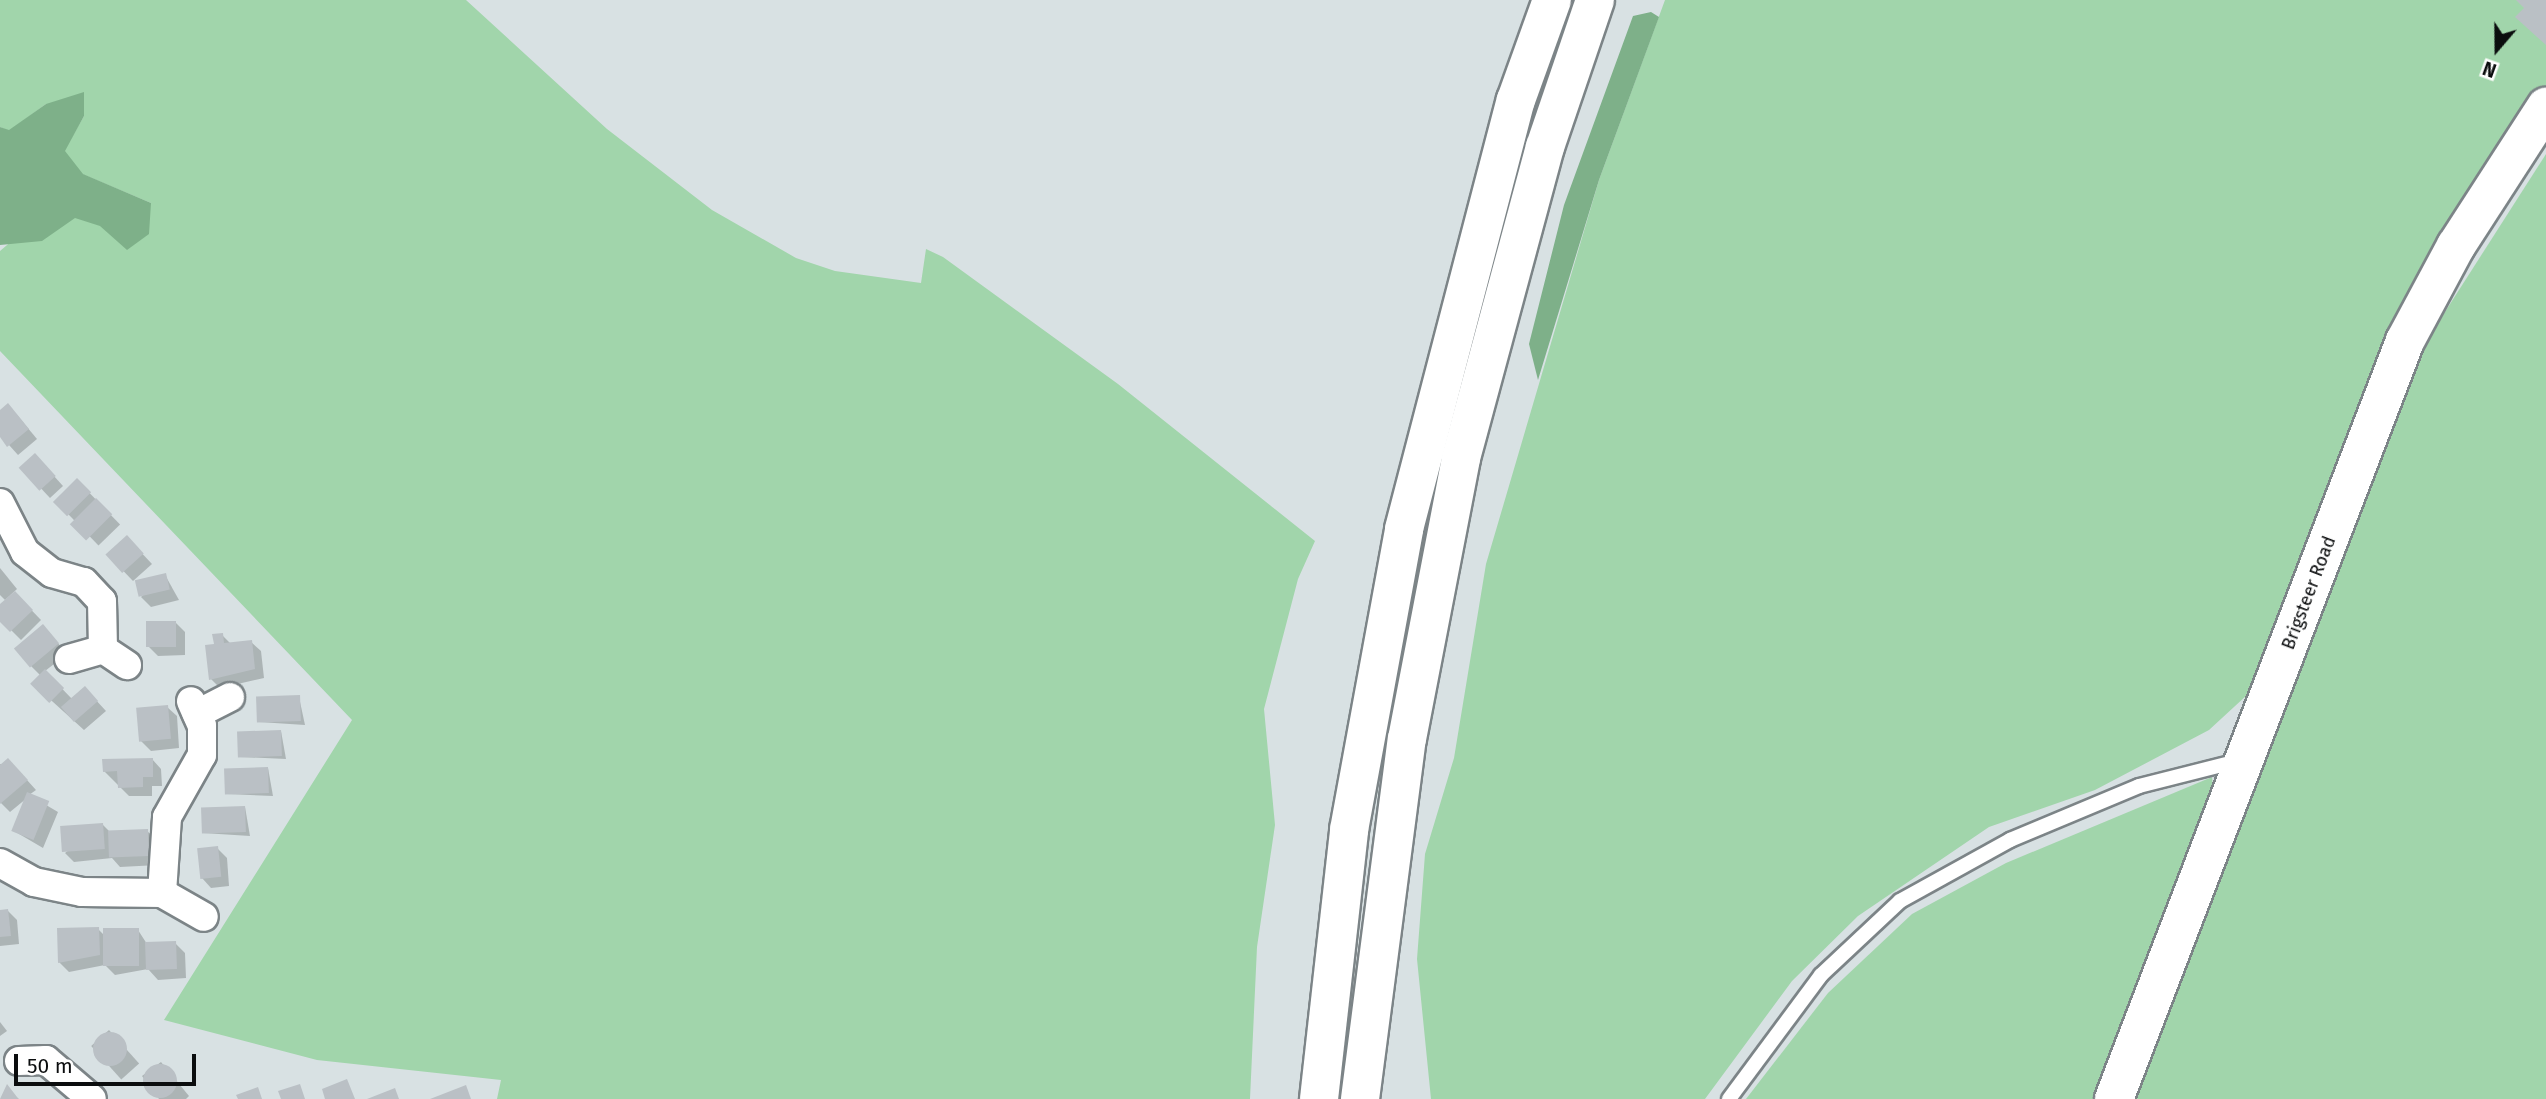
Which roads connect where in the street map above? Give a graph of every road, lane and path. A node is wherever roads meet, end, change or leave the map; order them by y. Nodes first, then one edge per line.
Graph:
1 (1552, 0) edge
2 (1595, 0) edge
3 (2546, 107) edge
4 (0, 503) edge
5 (103, 649) junction
6 (69, 659) dead end
7 (127, 665) dead end
8 (230, 697) dead end
9 (2246, 759) junction
10 (0, 863) edge
11 (162, 893) junction
12 (204, 917) dead end
13 (19, 1061) dead end
14 (92, 1099) edge
15 (1319, 1099) edge
16 (1360, 1099) edge
17 (1730, 1099) edge
18 (2114, 1099) edge

1 - 15 main road
2 - 16 main road
3 - 9 main road, Brigsteer Road
4 - 5 street
5 - 6 street
5 - 7 street
8 - 11 street
9 - 17 lane
9 - 18 main road, Brigsteer Road
10 - 11 street
11 - 12 street
13 - 14 street

